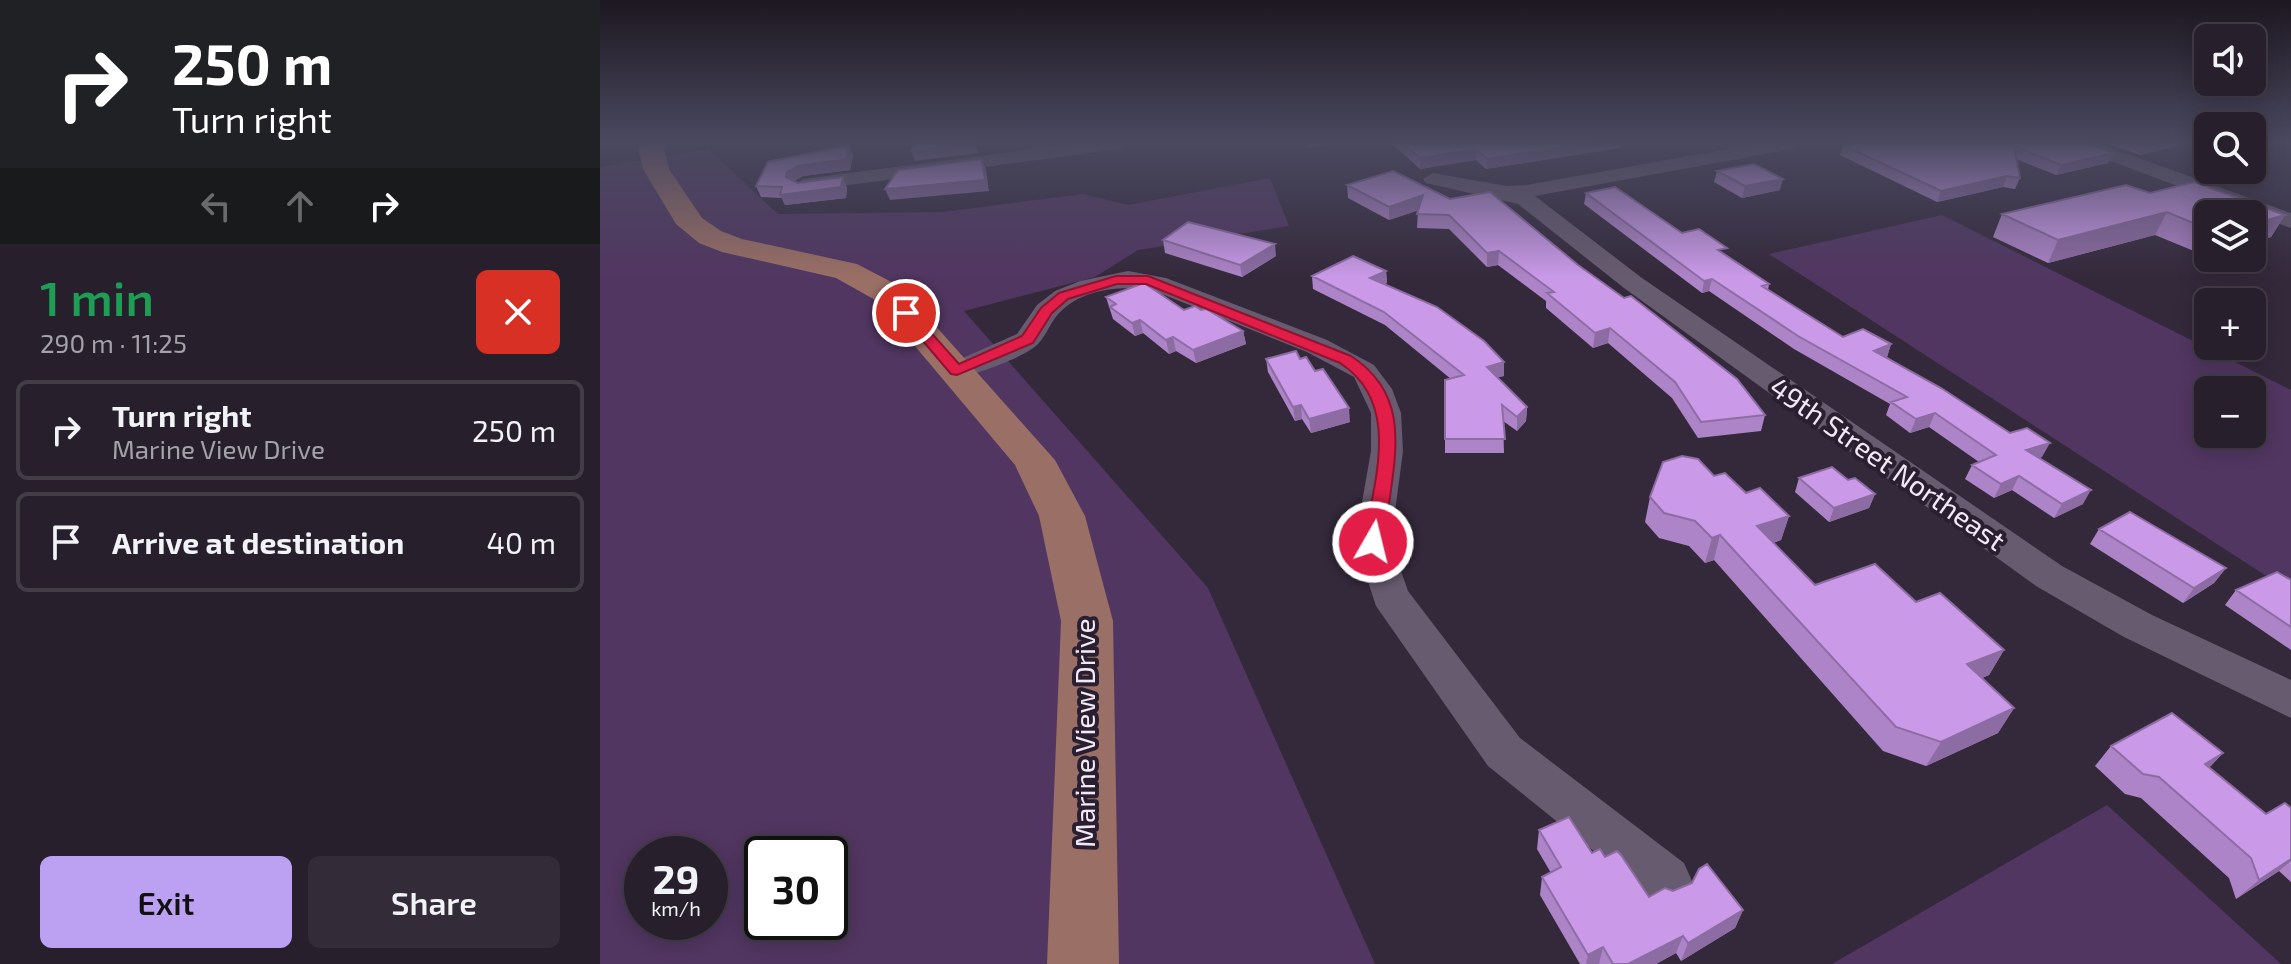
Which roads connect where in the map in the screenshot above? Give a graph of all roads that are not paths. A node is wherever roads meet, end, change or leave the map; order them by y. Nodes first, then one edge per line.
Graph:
1 (668, 188) edge
2 (1484, 188) edge
3 (1546, 188) edge
4 (2202, 188) edge
5 (1507, 192) junction
6 (2291, 221) edge
7 (957, 371) junction
8 (2291, 700) edge
9 (1666, 881) dead end
10 (1083, 964) edge

1 - 7 main road, Marine View Drive
2 - 5 street
3 - 5 street
4 - 6 street
5 - 8 street, 49th Street Northeast
7 - 9 street
7 - 10 main road, Marine View Drive

